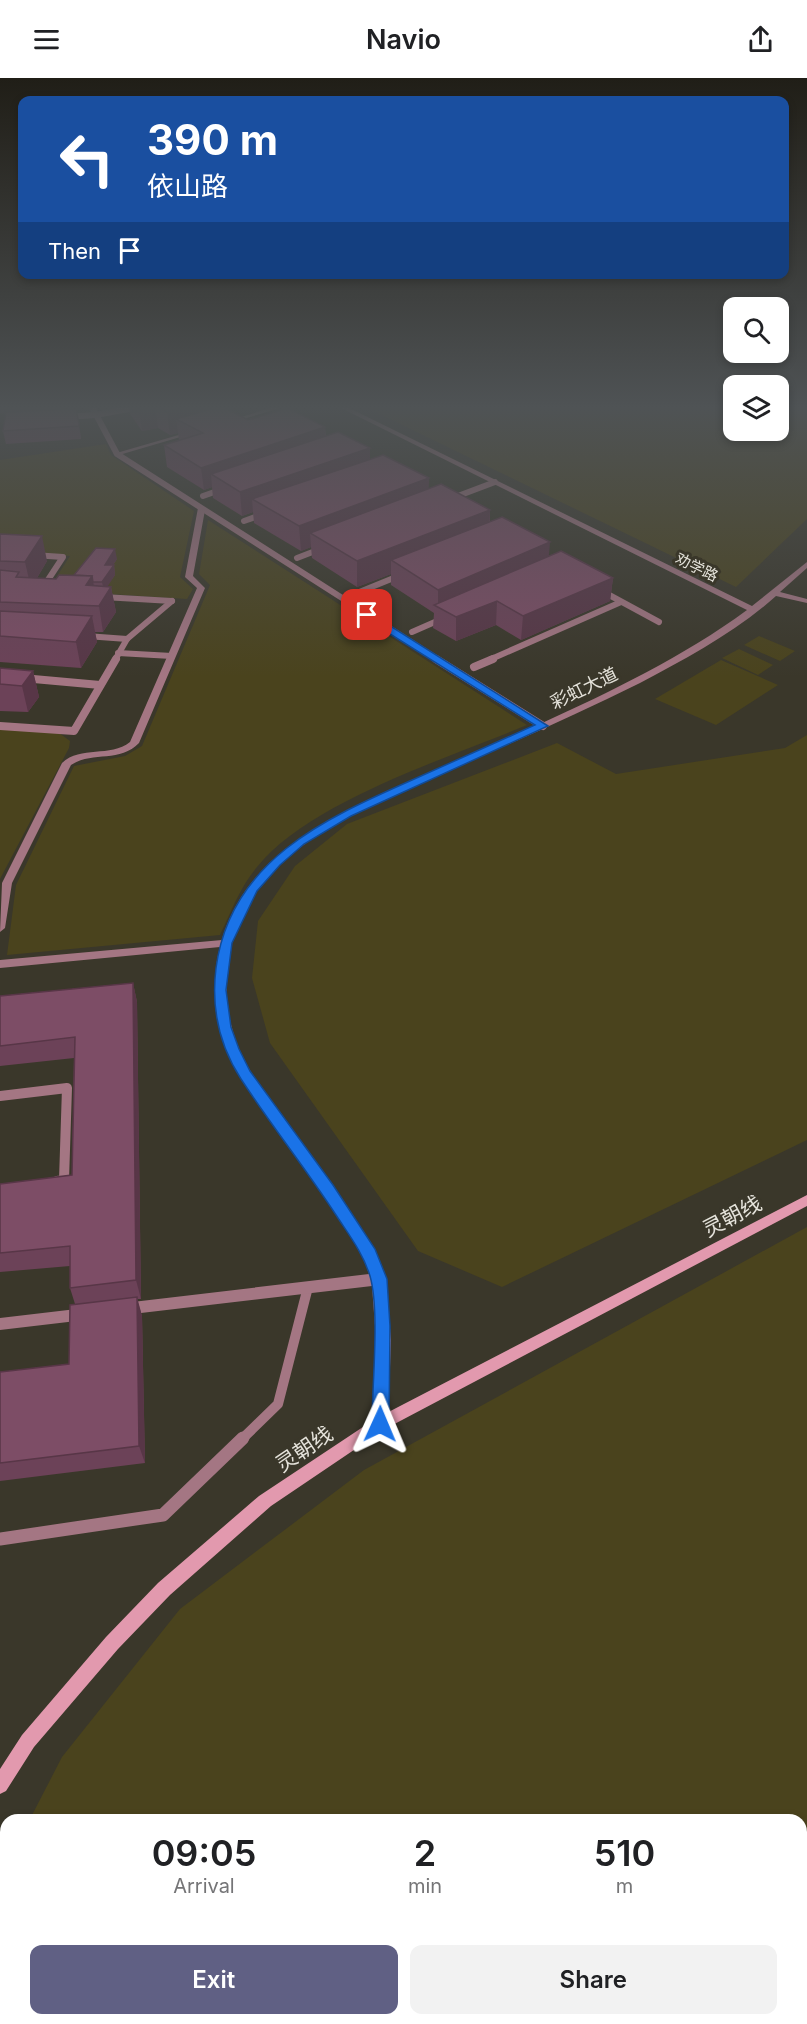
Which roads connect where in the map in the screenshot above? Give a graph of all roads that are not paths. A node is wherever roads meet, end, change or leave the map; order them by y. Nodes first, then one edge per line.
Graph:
1 (180, 496) edge
2 (459, 496) edge
3 (523, 496) edge
4 (451, 508) edge
5 (201, 510) junction
6 (275, 510) edge
7 (244, 521) dead end
8 (330, 545) edge
9 (21, 554) edge
10 (297, 558) dead end
11 (807, 564) edge
12 (405, 574) edge
13 (590, 585) edge
14 (50, 594) edge
15 (777, 594) junction
16 (352, 595) dead end
17 (94, 597) edge
18 (807, 601) edge
19 (621, 602) junction
20 (753, 610) junction
21 (454, 614) edge
22 (659, 622) dead end
23 (412, 632) dead end
24 (81, 636) edge
25 (127, 639) junction
26 (118, 653) junction
27 (172, 656) junction
28 (474, 667) dead end
29 (0, 676) edge
30 (100, 685) junction
31 (0, 726) edge
32 (543, 726) junction
33 (0, 928) edge
34 (226, 943) junction
35 (0, 964) edge
36 (0, 1096) edge
37 (43, 1183) edge
38 (807, 1200) edge
39 (379, 1279) junction
40 (308, 1287) junction
41 (0, 1324) edge
42 (380, 1424) junction
43 (0, 1539) edge
44 (0, 1785) edge

1 - 5 lane
2 - 4 lane
3 - 20 street, 劝学路
5 - 27 street
5 - 32 lane
6 - 7 lane
8 - 10 lane
9 - 14 lane
11 - 15 street, 彩虹大道
12 - 16 lane
13 - 19 lane
15 - 18 street
15 - 20 street, 彩虹大道
17 - 25 lane
19 - 22 lane
19 - 28 lane
20 - 32 street, 彩虹大道
21 - 23 lane
24 - 25 lane
25 - 26 lane
26 - 27 lane
26 - 30 lane
27 - 33 street
29 - 30 lane
30 - 31 lane
32 - 34 street, 彩虹大道
34 - 35 street
34 - 39 street, 彩虹大道
36 - 37 lane
38 - 42 main road, 灵朝线
39 - 40 street
39 - 42 street, 彩虹大道
40 - 41 street
40 - 43 lane
42 - 44 main road, 灵朝线

